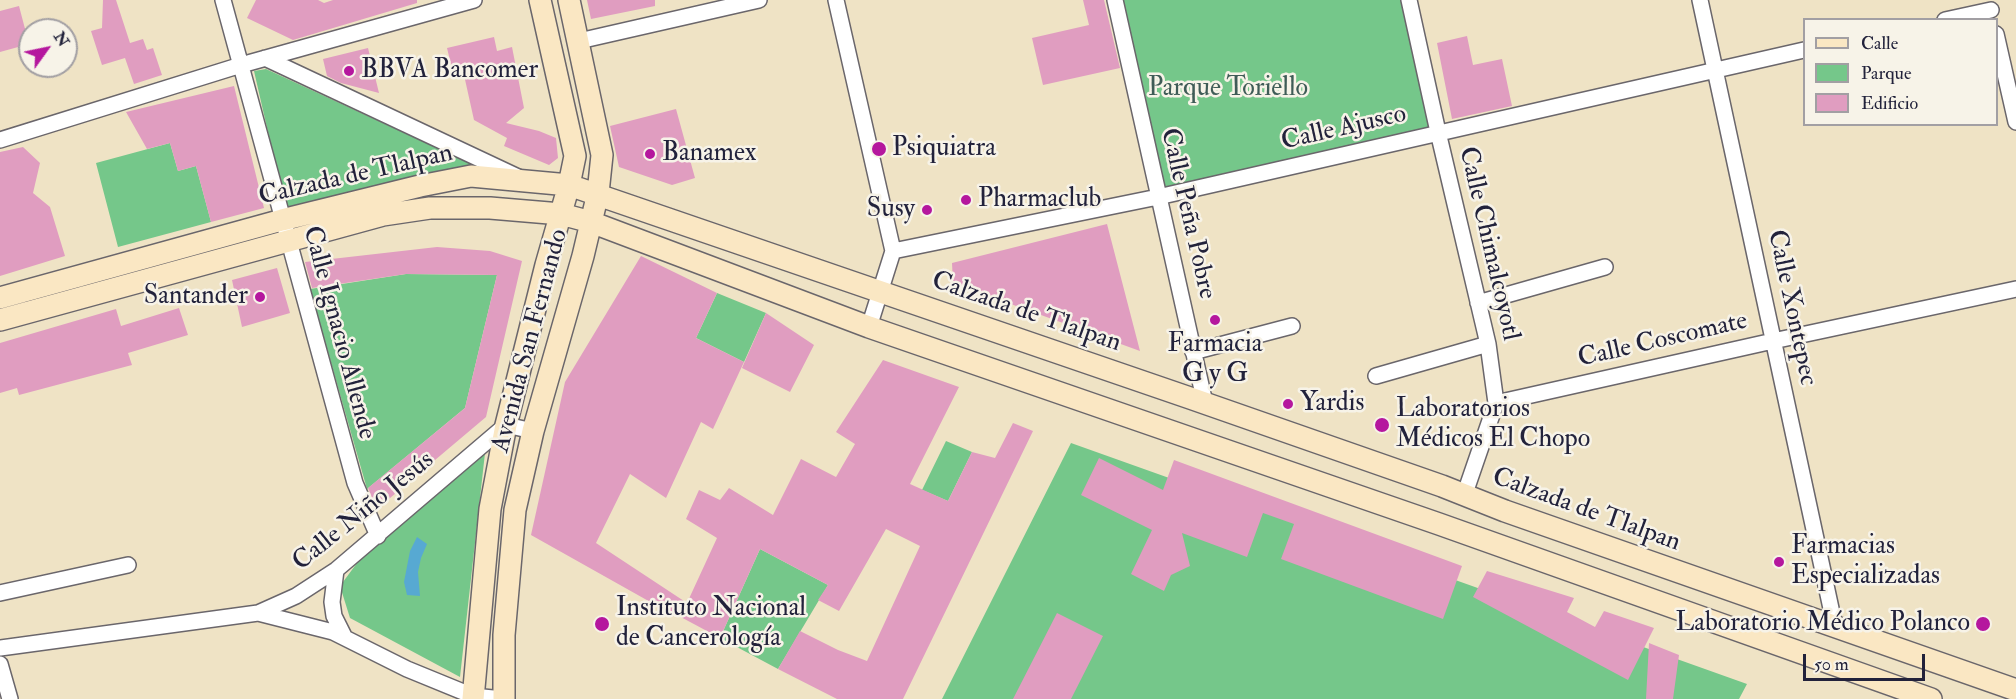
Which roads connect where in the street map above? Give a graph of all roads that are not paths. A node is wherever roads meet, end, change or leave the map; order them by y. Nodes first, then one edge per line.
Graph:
1 (223, 0) edge
2 (474, 0) edge
3 (540, 0) edge
4 (569, 0) edge
5 (759, 0) edge
6 (836, 0) edge
7 (1114, 0) edge
8 (1409, 0) edge
9 (1700, 0) edge
10 (1993, 10) edge
11 (1955, 18) edge
12 (579, 41) junction
13 (1998, 43) edge
14 (1803, 50) edge
15 (265, 58) junction
16 (241, 65) junction
17 (1715, 69) junction
18 (2016, 122) edge
19 (1438, 132) junction
20 (0, 140) edge
21 (524, 180) junction
22 (569, 185) junction
23 (598, 193) junction
24 (1158, 197) junction
25 (561, 214) junction
26 (282, 220) junction
27 (591, 222) junction
28 (287, 241) junction
29 (893, 251) junction
30 (1605, 267) dead end
31 (2016, 289) edge
32 (881, 291) junction
33 (0, 298) edge
34 (1478, 303) junction
35 (0, 320) edge
36 (1292, 326) dead end
37 (869, 327) junction
38 (1773, 341) junction
39 (1488, 344) junction
40 (1193, 352) junction
41 (1376, 376) dead end
42 (1205, 403) junction
43 (1496, 404) junction
44 (506, 425) junction
45 (532, 431) junction
46 (1464, 496) junction
47 (378, 536) junction
48 (128, 565) dead end
49 (336, 570) junction
50 (0, 593) edge
51 (258, 613) junction
52 (1835, 627) junction
53 (344, 636) junction
54 (0, 648) edge
55 (0, 664) edge
56 (2016, 690) edge
57 (473, 698) edge
58 (10, 699) edge
59 (503, 699) edge
60 (1931, 699) edge

1 - 16 street, Calle Ignacio Allende
2 - 15 street
3 - 22 main road, Avenida San Fernando
4 - 12 main road, Avenida San Fernando
5 - 12 street
6 - 29 street
7 - 24 street, Calle Peña Pobre
8 - 19 street, Calle Chimalcoyotl
9 - 17 street, Calle Xontepec
10 - 11 street
12 - 23 main road, Avenida San Fernando
13 - 18 street
14 - 17 street, Calle Ajusco
15 - 16 street
15 - 21 street
16 - 20 street
16 - 26 street, Calle Ignacio Allende
17 - 19 street, Calle Ajusco
17 - 38 street, Calle Xontepec
19 - 24 street, Calle Ajusco
19 - 34 street, Calle Chimalcoyotl
21 - 22 main road, Calzada de Tlalpan
21 - 26 main road, Calzada de Tlalpan
22 - 23 main road, Calzada de Tlalpan
22 - 25 main road, Avenida San Fernando
23 - 27 main road, Avenida San Fernando
23 - 32 main road, Calzada de Tlalpan
24 - 29 street, Calle Ajusco
24 - 40 street, Calle Peña Pobre
25 - 27 main road, Calzada de Tlalpan
25 - 28 main road, Calzada de Tlalpan
25 - 44 main road, Avenida San Fernando
26 - 28 street, Calle Ignacio Allende
26 - 33 main road, Calzada de Tlalpan
27 - 37 main road, Calzada de Tlalpan
27 - 45 main road, Avenida San Fernando
28 - 35 main road, Calzada de Tlalpan
28 - 47 street, Calle Ignacio Allende
29 - 32 street
30 - 34 street
31 - 38 street, Calle Coscomate
32 - 37 street
32 - 42 main road, Calzada de Tlalpan
34 - 39 street, Calle Chimalcoyotl
36 - 40 street
37 - 60 main road, Calzada de Tlalpan
38 - 43 street, Calle Coscomate
38 - 52 street, Calle Xontepec
39 - 41 street
39 - 43 street, Calle Chimalcoyotl
40 - 42 street, Calle Peña Pobre
42 - 46 main road, Calzada de Tlalpan
43 - 46 street, Calle Chimalcoyotl
44 - 45 street
44 - 47 street, Calle Niño Jesús
44 - 57 main road, Avenida San Fernando
45 - 59 main road, Avenida San Fernando
46 - 52 main road, Calzada de Tlalpan
47 - 49 street, Calle Niño Jesús
48 - 50 street
49 - 51 street, Calle Niño Jesús
49 - 53 street
51 - 53 street
51 - 54 street, Calle Niño Jesús
52 - 56 main road, Calzada de Tlalpan
53 - 57 street
55 - 58 street
57 - 59 street

